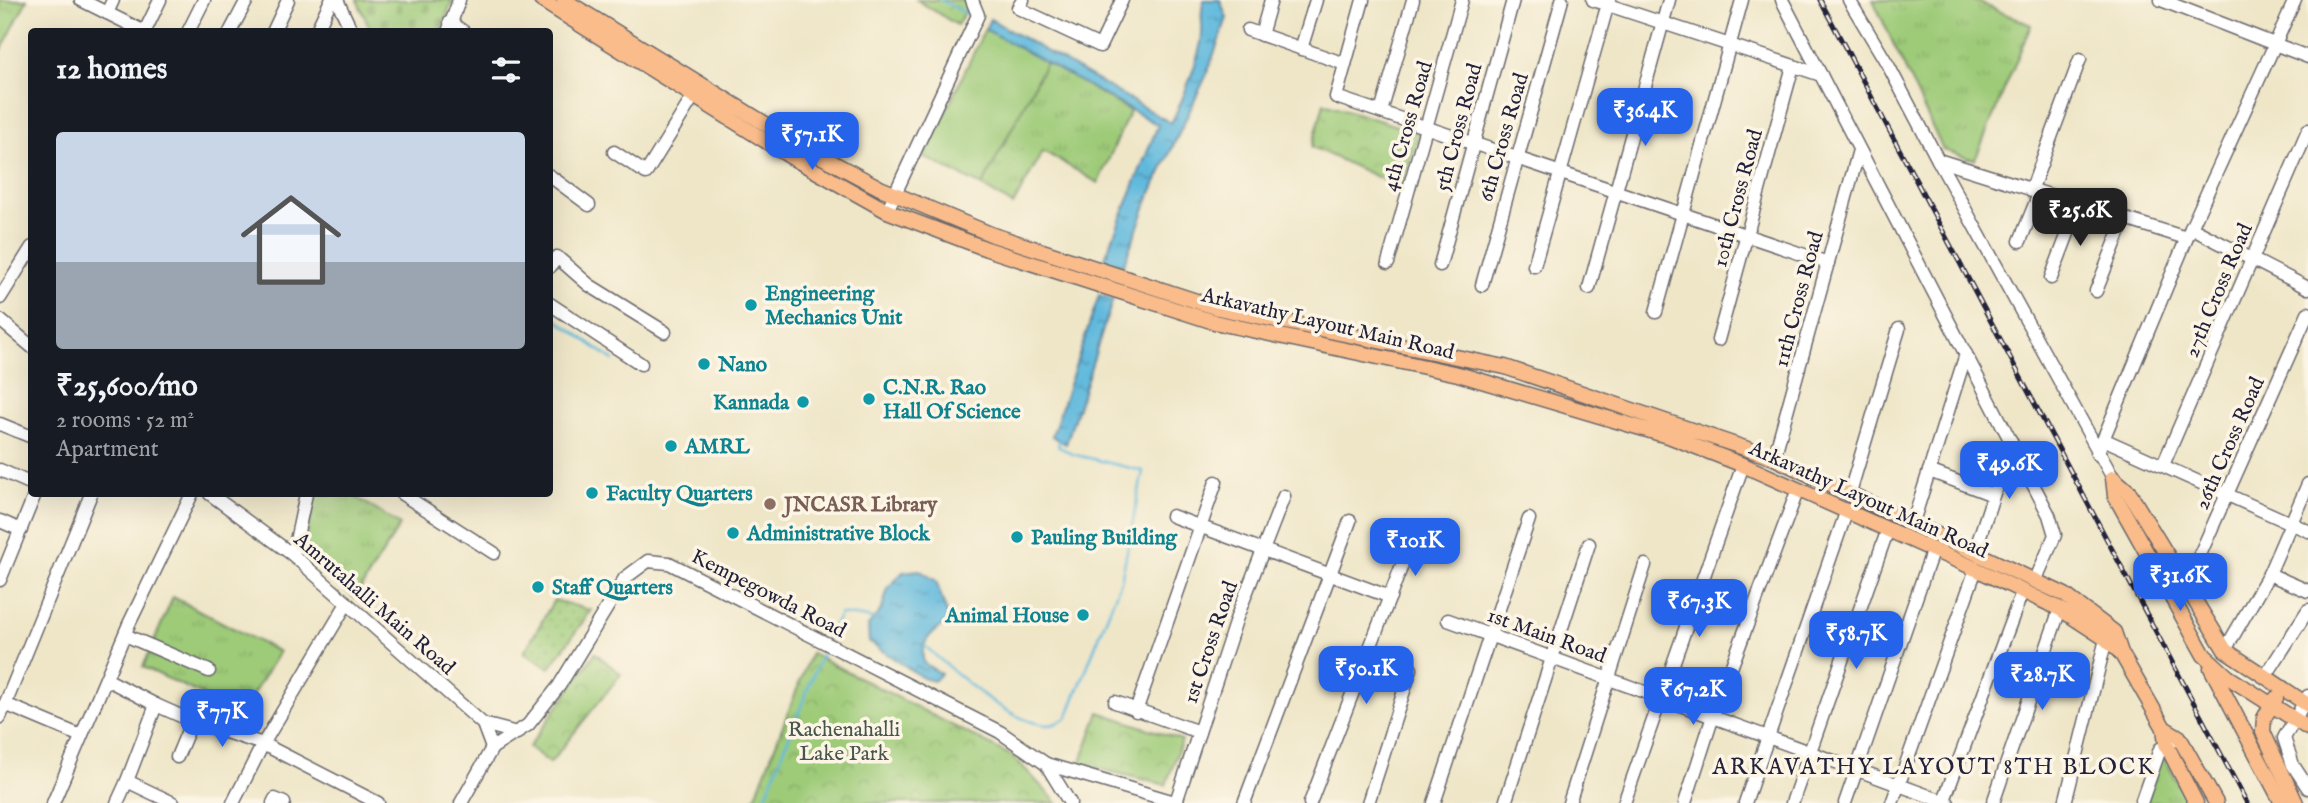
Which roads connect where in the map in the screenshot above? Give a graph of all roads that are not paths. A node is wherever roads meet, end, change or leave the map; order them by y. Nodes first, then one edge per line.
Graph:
1 (81, 0) edge
2 (113, 0) edge
3 (160, 0) edge
4 (204, 0) edge
5 (247, 0) edge
6 (288, 0) edge
7 (331, 0) edge
8 (337, 0) edge
9 (459, 0) edge
10 (541, 0) edge
11 (564, 0) edge
12 (972, 0) edge
13 (1023, 0) edge
14 (1122, 0) edge
15 (1271, 0) edge
16 (1316, 0) edge
17 (1363, 0) edge
18 (1413, 0) edge
19 (1462, 0) edge
20 (1513, 0) edge
21 (1562, 0) edge
22 (1593, 0) edge
23 (1669, 0) edge
24 (1742, 0) edge
25 (1782, 0) edge
26 (1849, 0) edge
27 (2161, 0) edge
28 (2295, 0) edge
29 (1608, 2) edge
30 (107, 13) junction
31 (1662, 23) junction
32 (449, 27) edge
33 (139, 28) edge
34 (146, 28) edge
35 (190, 28) edge
36 (232, 28) edge
37 (274, 28) edge
38 (318, 28) edge
39 (350, 28) edge
40 (1248, 30) dead end
41 (1261, 35) junction
42 (2274, 44) junction
43 (1730, 45) junction
44 (1301, 49) junction
45 (2308, 57) edge
46 (2080, 59) dead end
47 (1345, 64) junction
48 (1793, 66) junction
49 (1821, 75) junction
50 (693, 97) junction
51 (1381, 112) junction
52 (1426, 128) junction
53 (2308, 130) edge
54 (1473, 144) junction
55 (1859, 150) junction
56 (614, 152) dead end
57 (1517, 158) junction
58 (1938, 160) junction
59 (1560, 173) junction
60 (553, 178) edge
61 (1616, 191) junction
62 (2035, 192) junction
63 (894, 194) junction
64 (589, 205) dead end
65 (2078, 206) junction
66 (887, 211) junction
67 (1683, 214) junction
68 (2124, 221) junction
69 (2188, 233) junction
70 (1746, 236) junction
71 (2020, 241) dead end
72 (28, 253) edge
73 (2252, 260) junction
74 (553, 263) edge
75 (1388, 263) dead end
76 (1828, 263) junction
77 (1440, 265) dead end
78 (1534, 266) dead end
79 (2051, 278) dead end
80 (1482, 285) dead end
81 (1589, 288) dead end
82 (2308, 288) edge
83 (2096, 291) dead end
84 (0, 298) edge
85 (553, 306) edge
86 (1656, 312) dead end
87 (2308, 313) edge
88 (0, 320) edge
89 (1899, 329) dead end
90 (665, 332) dead end
91 (1718, 340) dead end
92 (28, 343) edge
93 (1966, 354) junction
94 (1462, 358) junction
95 (641, 364) dead end
96 (1458, 374) junction
97 (0, 424) edge
98 (28, 435) edge
99 (2103, 439) junction
100 (2011, 441) junction
101 (2097, 454) junction
102 (1774, 458) junction
103 (1743, 465) junction
104 (2163, 465) junction
105 (0, 470) edge
106 (1929, 471) junction
107 (2113, 478) joint
108 (28, 482) edge
109 (1216, 482) dead end
110 (2308, 484) edge
111 (1798, 489) junction
112 (1850, 492) junction
113 (2121, 494) junction
114 (1993, 495) junction
115 (2228, 495) junction
116 (1284, 496) dead end
117 (34, 497) edge
118 (90, 497) edge
119 (191, 497) edge
120 (214, 497) edge
121 (305, 497) edge
122 (407, 497) edge
123 (1847, 510) junction
124 (1172, 516) dead end
125 (1529, 519) dead end
126 (0, 521) edge
127 (1350, 521) dead end
128 (1913, 522) junction
129 (2291, 524) junction
130 (1202, 527) junction
131 (1888, 529) junction
132 (21, 530) junction
133 (2308, 531) edge
134 (1589, 544) dead end
135 (1409, 547) dead end
136 (1933, 549) junction
137 (1263, 550) junction
138 (1975, 551) junction
139 (494, 553) dead end
140 (293, 555) junction
141 (1645, 565) dead end
142 (1976, 569) junction
143 (2269, 574) junction
144 (1, 575) edge
145 (1330, 575) junction
146 (2036, 579) junction
147 (2185, 588) junction
148 (2308, 591) edge
149 (2022, 592) junction
150 (1390, 597) junction
151 (347, 603) junction
152 (2060, 609) junction
153 (2308, 610) edge
154 (1448, 620) dead end
155 (1491, 634) junction
156 (125, 635) junction
157 (2110, 635) junction
158 (2225, 650) junction
159 (2204, 655) junction
160 (1552, 657) junction
161 (1411, 669) dead end
162 (209, 671) dead end
163 (2265, 677) junction
164 (1608, 678) junction
165 (106, 679) junction
166 (2282, 688) junction
167 (1661, 697) junction
168 (2307, 701) edge
169 (1115, 702) dead end
170 (5, 704) junction
171 (156, 705) junction
172 (2272, 705) junction
173 (1136, 710) junction
174 (1713, 716) junction
175 (0, 717) edge
176 (2294, 719) junction
177 (192, 721) junction
178 (483, 724) junction
179 (2308, 728) edge
180 (1199, 732) junction
181 (517, 733) junction
182 (81, 736) junction
183 (1768, 737) junction
184 (2173, 741) junction
185 (263, 744) junction
186 (492, 748) junction
187 (1810, 752) junction
188 (177, 757) dead end
189 (1046, 765) junction
190 (1857, 769) junction
191 (127, 781) junction
192 (1898, 785) junction
193 (2308, 788) edge
194 (1945, 802) edge
195 (53, 803) edge
196 (117, 803) edge
197 (173, 803) edge
198 (233, 803) edge
199 (273, 803) edge
200 (285, 803) edge
201 (378, 803) edge
202 (461, 803) edge
203 (1070, 803) edge
204 (1177, 803) edge
205 (1244, 803) edge
206 (1310, 803) edge
207 (1368, 803) edge
208 (1434, 803) edge
209 (1505, 803) edge
210 (1569, 803) edge
211 (1624, 803) edge
212 (1685, 803) edge
213 (1745, 803) edge
214 (1792, 803) edge
215 (1845, 803) edge
216 (1892, 803) edge
217 (1993, 803) edge
218 (2064, 803) edge
219 (2141, 803) edge
220 (2196, 803) edge
221 (2216, 803) edge
222 (2282, 803) edge
223 (2296, 803) edge

1 - 30 street
2 - 30 street
3 - 34 street
4 - 35 street
5 - 36 street
6 - 37 street
7 - 38 street
8 - 39 street
9 - 32 street
10 - 50 main road, Arkavathy Layout Main Road
11 - 63 main road, Arkavathy Layout Main Road
12 - 63 street
13 - 14 street
15 - 41 street
16 - 44 street
17 - 47 street
18 - 51 street
19 - 52 street, 4th Cross Road
20 - 54 street, 5th Cross Road
21 - 57 street, 6th Cross Road
22 - 29 street
23 - 31 street
24 - 43 street
25 - 49 street
26 - 58 street
27 - 42 street
28 - 42 street
29 - 31 street
29 - 59 street
30 - 33 street
31 - 43 street
31 - 61 street
40 - 41 street
41 - 44 street
42 - 45 street
42 - 69 street
43 - 48 street
43 - 67 street
44 - 47 street
46 - 62 street
47 - 51 street
48 - 49 street
48 - 70 street, 10th Cross Road
49 - 55 street
50 - 56 street
50 - 66 main road, Arkavathy Layout Main Road
51 - 52 street
52 - 54 street
52 - 75 street, 4th Cross Road
53 - 73 street, 27th Cross Road
54 - 57 street
54 - 77 street, 5th Cross Road
55 - 76 street, 11th Cross Road
55 - 93 street
57 - 59 street
57 - 80 street, 6th Cross Road
58 - 62 street
58 - 101 street
59 - 61 street
59 - 78 street
60 - 64 street
61 - 67 street
61 - 81 street
62 - 65 street
62 - 71 street
63 - 66 street
63 - 94 main road, Arkavathy Layout Main Road
65 - 68 street
65 - 79 street
66 - 96 main road, Arkavathy Layout Main Road
67 - 70 street
67 - 86 street
68 - 69 street
68 - 83 street
69 - 73 street
69 - 99 street
70 - 76 street
70 - 91 street, 10th Cross Road
72 - 84 street
73 - 82 street
73 - 104 street, 27th Cross Road
74 - 90 street
76 - 102 street, 11th Cross Road
85 - 95 street
87 - 115 street, 26th Cross Road
88 - 92 street
89 - 112 street
93 - 100 street
93 - 106 street
94 - 96 main road
94 - 102 main road, Arkavathy Layout Main Road
96 - 103 main road, Arkavathy Layout Main Road
97 - 98 street
99 - 101 street
99 - 104 street
100 - 114 street
100 - 146 street
101 - 107 street
102 - 112 main road, Arkavathy Layout Main Road
103 - 111 main road, Arkavathy Layout Main Road
103 - 167 street
104 - 115 street
105 - 108 street
106 - 114 street
106 - 128 street
107 - 113 main road
109 - 130 street
110 - 129 street
111 - 123 main road, Arkavathy Layout Main Road
111 - 174 street
112 - 128 main road, Arkavathy Layout Main Road
113 - 147 main road
113 - 159 main road
114 - 138 street
115 - 129 street
115 - 147 street, 26th Cross Road
116 - 137 street, 1st Cross Road
117 - 132 street
118 - 170 street
119 - 156 street
120 - 140 street, Amrutahalli Main Road
121 - 140 street
122 - 139 street
123 - 131 main road, Arkavathy Layout Main Road
123 - 183 street
124 - 130 street
125 - 155 street
126 - 132 street
127 - 145 street
128 - 138 main road, Arkavathy Layout Main Road
129 - 133 street
129 - 143 street
130 - 137 street
130 - 173 street
131 - 136 main road, Arkavathy Layout Main Road
131 - 187 street
132 - 144 street
134 - 160 street
135 - 150 street
136 - 142 main road, Arkavathy Layout Main Road
136 - 190 street
137 - 145 street
137 - 180 street, 1st Cross Road
138 - 146 main road, Arkavathy Layout Main Road
140 - 151 street, Amrutahalli Main Road
141 - 164 street
142 - 149 main road, Arkavathy Layout Main Road
142 - 192 street
143 - 148 street
143 - 158 street
145 - 150 street
145 - 205 street
146 - 149 main road
146 - 157 main road, Arkavathy Layout Main Road
147 - 158 main road
149 - 152 main road, Arkavathy Layout Main Road
149 - 194 street
150 - 206 street
151 - 178 street, Amrutahalli Main Road
151 - 185 street
152 - 157 main road, Arkavathy Layout Main Road
152 - 217 street
153 - 163 street
154 - 155 street, 1st Main Road
155 - 160 street, 1st Main Road
155 - 208 street
156 - 162 street
156 - 165 street
157 - 184 main road
157 - 218 street
158 - 163 main road
159 - 172 main road
159 - 222 main road
160 - 164 street, 1st Main Road
160 - 209 street
161 - 207 street
163 - 166 main road
164 - 167 street, 1st Main Road
164 - 210 street
165 - 171 street
165 - 182 street
166 - 168 main road
166 - 172 main road
167 - 174 street, 1st Main Road
167 - 211 street
168 - 176 street
169 - 173 street
170 - 175 street
170 - 182 street
171 - 177 street
171 - 191 street
172 - 176 main road
172 - 223 main road
173 - 180 street
174 - 183 street, 1st Main Road
174 - 212 street
176 - 179 main road
176 - 193 street
177 - 185 street
177 - 188 street
178 - 181 street, Amrutahalli Main Road
178 - 186 street
180 - 204 street, 1st Cross Road
181 - 186 street, Kempegowda Road
181 - 189 street, Kempegowda Road
182 - 195 street
183 - 187 street, 1st Main Road
183 - 213 street
184 - 219 street
184 - 220 main road
184 - 221 main road
185 - 198 street
185 - 201 street
186 - 202 street, Kempegowda Road
187 - 190 street, 1st Main Road
187 - 214 street
189 - 203 street, Kempegowda Road
189 - 204 street
190 - 192 street, 1st Main Road
190 - 215 street
191 - 196 street
191 - 197 street
192 - 194 street, 1st Main Road
192 - 216 street
199 - 200 street

